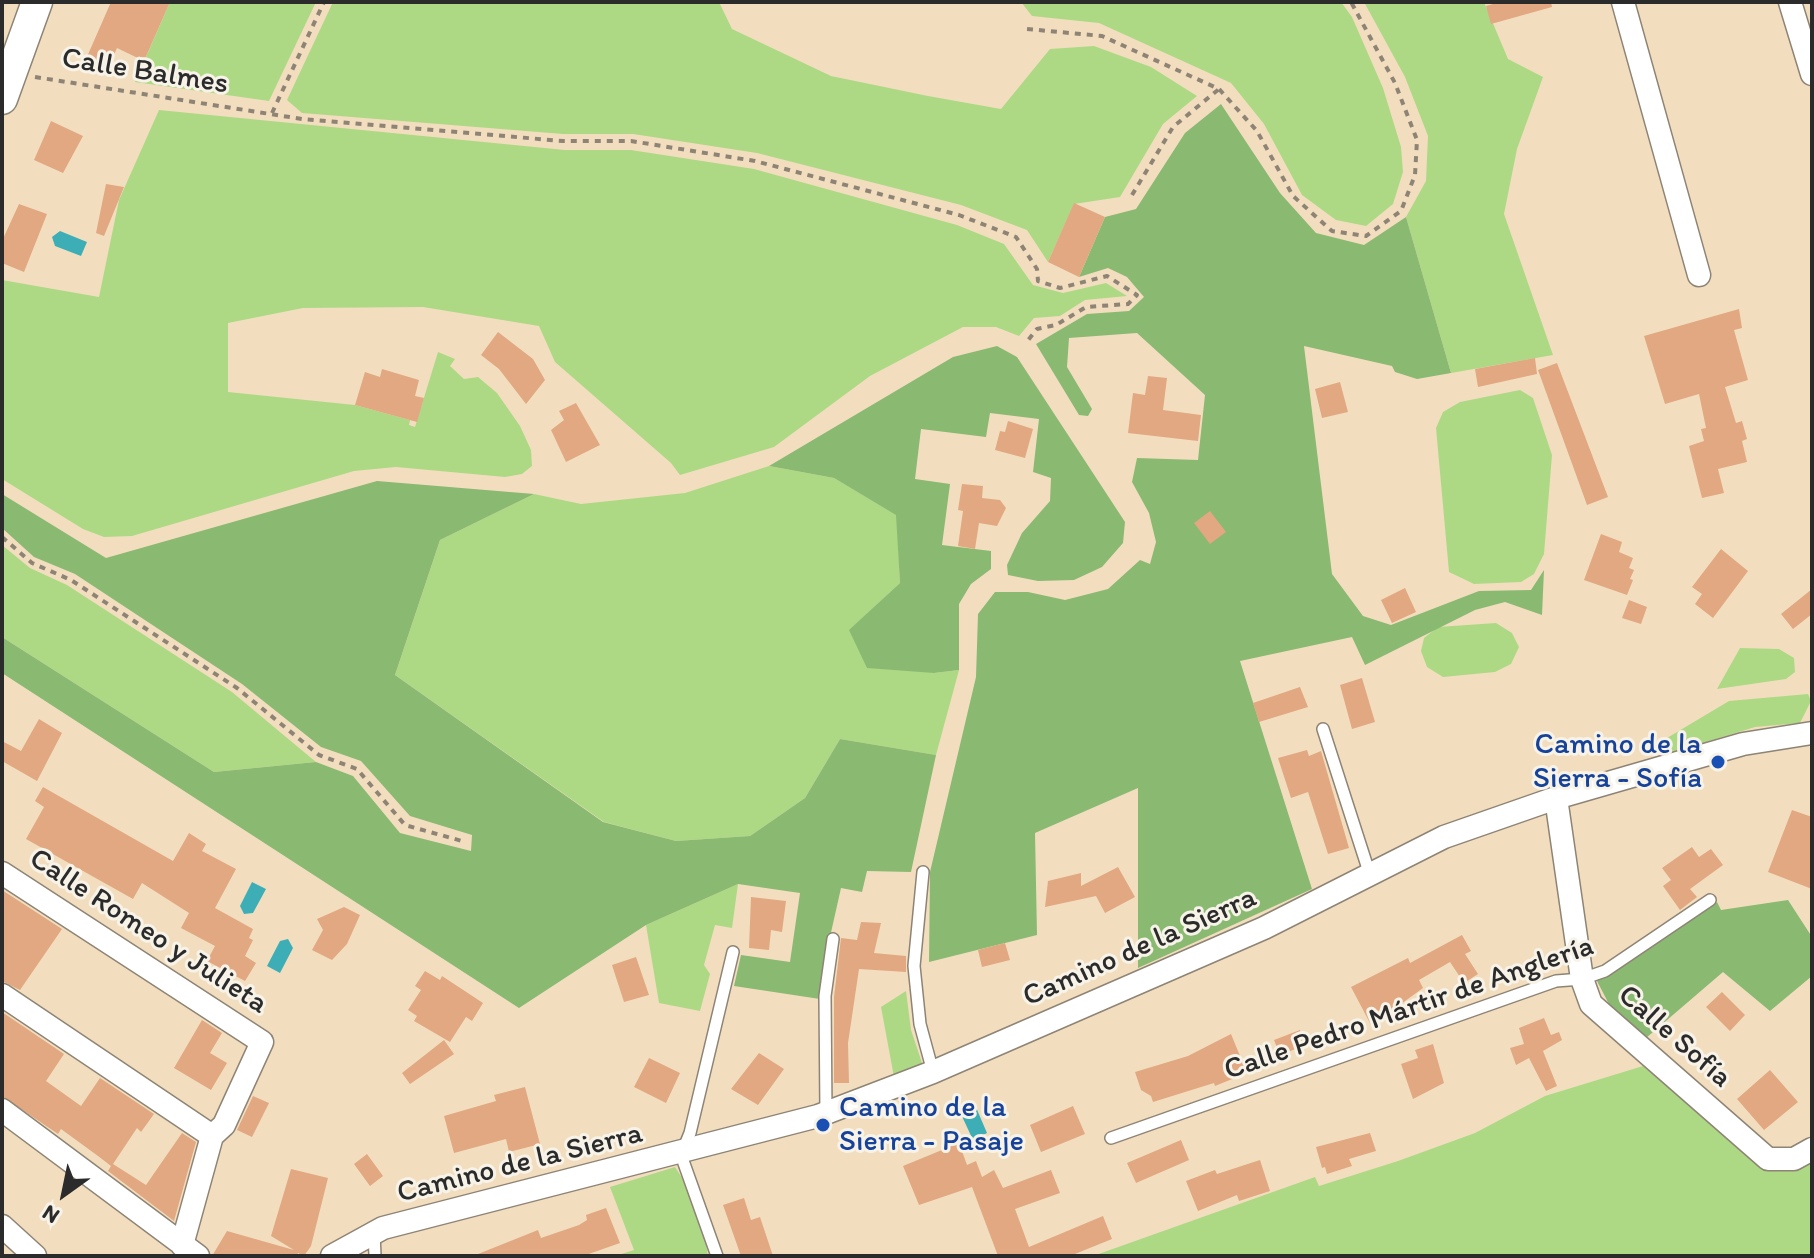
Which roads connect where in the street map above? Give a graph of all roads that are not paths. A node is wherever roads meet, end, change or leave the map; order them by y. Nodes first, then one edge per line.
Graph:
1 (37, 2) edge
2 (1623, 2) edge
3 (1790, 2) edge
4 (1812, 74) edge
5 (7, 86) edge
6 (1699, 275) dead end
7 (1323, 729) dead end
8 (1812, 733) edge
9 (1556, 798) junction
10 (923, 872) dead end
11 (2, 873) edge
12 (1370, 875) junction
13 (1710, 900) dead end
14 (833, 939) dead end
15 (733, 952) dead end
16 (1582, 979) junction
17 (2, 995) edge
18 (933, 1072) junction
19 (2, 1110) edge
20 (826, 1114) junction
21 (212, 1136) junction
22 (1111, 1138) dead end
23 (1812, 1149) edge
24 (681, 1155) junction
25 (2, 1226) edge
26 (374, 1233) junction
27 (190, 1250) edge
28 (35, 1256) edge
29 (332, 1256) edge
30 (375, 1256) edge
31 (717, 1256) edge

1 - 5 main road
2 - 6 street
3 - 4 street
7 - 12 lane
8 - 9 street, Camino de la Sierra
9 - 12 street, Camino de la Sierra
9 - 16 street, Calle Sofía
10 - 18 lane
11 - 21 street, Calle Romeo y Julieta
12 - 18 street, Camino de la Sierra
13 - 16 lane, Calle Pedro Mártir de Anglería
14 - 20 lane
15 - 24 lane, Camino de la Sierra
16 - 22 lane, Calle Pedro Mártir de Anglería
16 - 23 street, Calle Sofía
17 - 21 street
18 - 20 street, Camino de la Sierra
19 - 27 street
20 - 24 street, Camino de la Sierra
21 - 27 street
24 - 26 street, Camino de la Sierra
24 - 31 lane
25 - 28 street
26 - 29 street, Camino de la Sierra
26 - 30 lane, Camino de la Sierra

